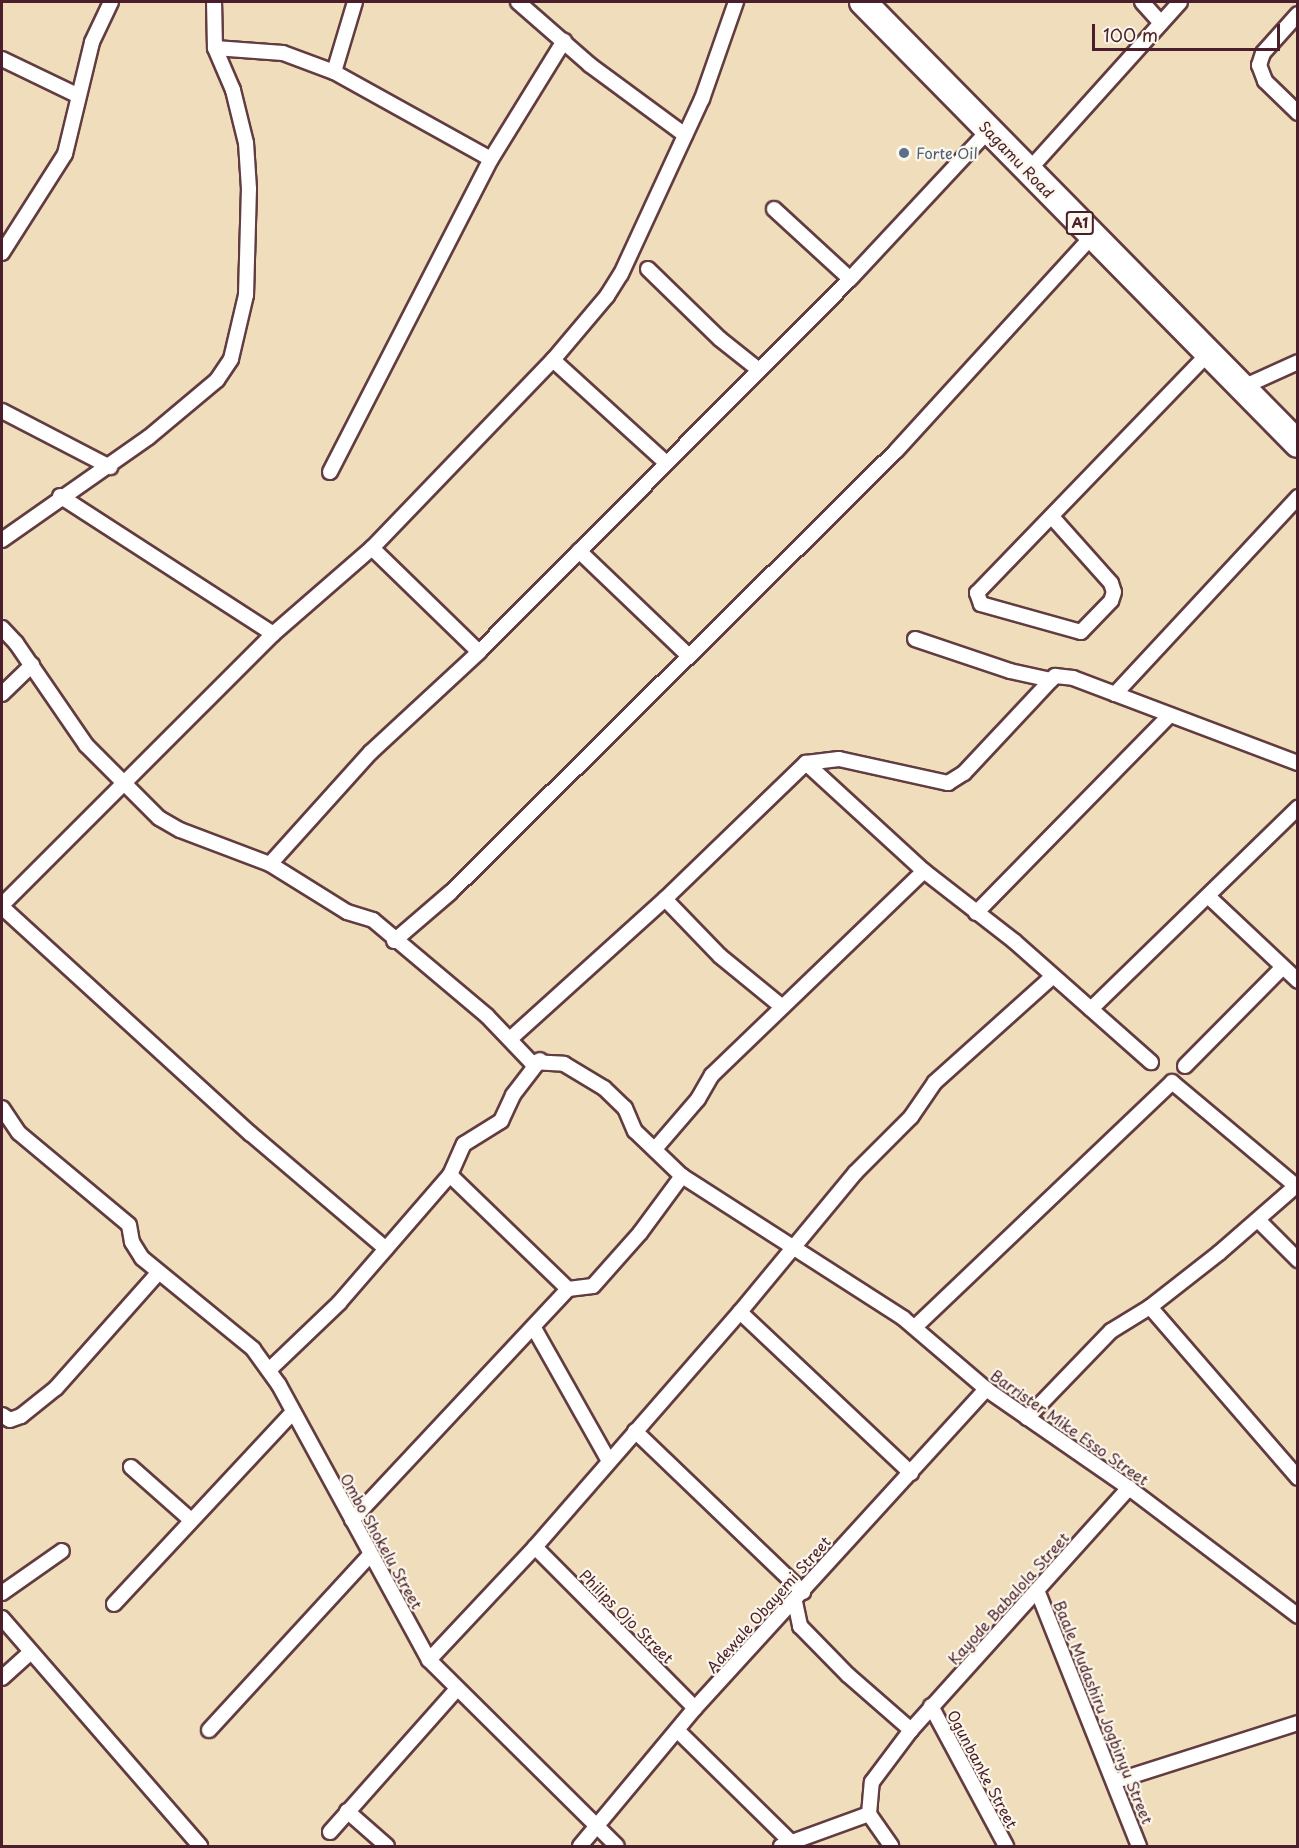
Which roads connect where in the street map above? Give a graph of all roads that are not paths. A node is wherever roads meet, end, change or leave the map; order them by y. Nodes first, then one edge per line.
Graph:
1 (111, 2) edge
2 (214, 2) edge
3 (355, 2) edge
4 (518, 2) edge
5 (736, 2) edge
6 (863, 2) edge
7 (1142, 2) edge
8 (1180, 2) edge
9 (1298, 14) edge
10 (1161, 22) junction
11 (564, 41) junction
12 (215, 48) junction
13 (2, 59) edge
14 (334, 72) junction
15 (79, 96) junction
16 (1298, 113) edge
17 (989, 130) junction
18 (685, 135) junction
19 (491, 159) junction
20 (1028, 171) junction
21 (774, 209) dead end
22 (1093, 235) junction
23 (2, 254) edge
24 (648, 269) dead end
25 (850, 279) junction
26 (1209, 353) junction
27 (554, 360) junction
28 (1298, 362) edge
29 (759, 370) junction
30 (1243, 387) junction
31 (2, 411) edge
32 (1298, 444) edge
33 (666, 463) junction
34 (110, 467) junction
35 (330, 472) dead end
36 (60, 496) junction
37 (1298, 497) edge
38 (1053, 518) junction
39 (2, 540) edge
40 (372, 548) junction
41 (579, 550) junction
42 (2, 628) edge
43 (273, 634) junction
44 (915, 639) dead end
45 (478, 651) junction
46 (689, 656) junction
47 (32, 665) junction
48 (1051, 680) junction
49 (2, 694) edge
50 (1115, 694) junction
51 (1170, 715) junction
52 (806, 763) junction
53 (1298, 763) edge
54 (122, 782) junction
55 (1298, 808) edge
56 (270, 864) junction
57 (924, 871) junction
58 (1209, 897) junction
59 (665, 899) junction
60 (2, 906) edge
61 (976, 913) junction
62 (394, 941) junction
63 (1282, 968) junction
64 (1052, 978) junction
65 (1298, 981) edge
66 (781, 1006) junction
67 (1091, 1009) junction
68 (510, 1039) junction
69 (540, 1060) junction
70 (1151, 1062) dead end
71 (1185, 1066) dead end
72 (2, 1108) edge
73 (655, 1149) junction
74 (450, 1175) junction
75 (682, 1176) junction
76 (1297, 1185) edge
77 (1258, 1220) junction
78 (793, 1248) junction
79 (386, 1249) junction
80 (1298, 1260) edge
81 (158, 1273) junction
82 (568, 1289) junction
83 (1150, 1307) junction
84 (740, 1312) junction
85 (534, 1328) junction
86 (915, 1328) junction
87 (269, 1370) junction
88 (986, 1389) junction
89 (292, 1413) junction
90 (2, 1415) edge
91 (1027, 1418) junction
92 (635, 1431) junction
93 (609, 1461) junction
94 (131, 1467) dead end
95 (911, 1473) junction
96 (1298, 1478) edge
97 (1129, 1488) junction
98 (352, 1520) junction
99 (191, 1521) junction
100 (535, 1547) junction
101 (62, 1551) dead end
102 (370, 1555) junction
103 (1037, 1590) junction
104 (2, 1593) edge
105 (799, 1597) junction
106 (114, 1604) dead end
107 (1298, 1616) edge
108 (2, 1618) edge
109 (800, 1626) junction
110 (771, 1627) junction
111 (30, 1653) junction
112 (429, 1660) junction
113 (2, 1678) edge
114 (457, 1689) junction
115 (931, 1707) junction
116 (695, 1708) junction
117 (1298, 1722) edge
118 (209, 1730) dead end
119 (911, 1730) junction
120 (679, 1732) junction
121 (1116, 1780) junction
122 (347, 1811) junction
123 (869, 1814) junction
124 (597, 1829) junction
125 (330, 1832) dead end
126 (787, 1845) edge
127 (200, 1846) edge
128 (387, 1846) edge
129 (580, 1846) edge
130 (617, 1846) edge
131 (891, 1846) edge
132 (1006, 1846) edge
133 (1139, 1846) edge

1 - 15 street
2 - 12 street
3 - 14 street
4 - 11 street
5 - 18 street
6 - 17 highway, Sagamu Road / A1
7 - 10 street
8 - 10 street
9 - 16 street
10 - 20 street
11 - 18 street
11 - 19 street
12 - 14 street
12 - 34 street
13 - 15 street
14 - 19 street
15 - 23 street
17 - 20 highway, Sagamu Road / A1
17 - 25 street
18 - 27 street
19 - 35 street
20 - 22 highway, Sagamu Road / A1
21 - 25 street
22 - 26 highway, Sagamu Road / A1
22 - 46 street
24 - 29 street
25 - 29 street
26 - 30 highway, Sagamu Road / A1
26 - 38 street
27 - 33 street
27 - 40 street
28 - 30 street
29 - 33 street
30 - 32 highway, Sagamu Road / A1
31 - 34 street
33 - 41 street
34 - 36 street
36 - 39 street
36 - 43 street
37 - 50 street
38 - 38 street
40 - 43 street
40 - 45 street
41 - 45 street
41 - 46 street
42 - 47 street
43 - 54 street
44 - 48 street
45 - 56 street
46 - 62 street
47 - 49 street
47 - 54 street
48 - 50 street
48 - 52 street
50 - 51 street
51 - 53 street
51 - 61 street
52 - 57 street
52 - 59 street
54 - 56 street
54 - 60 street
55 - 58 street
56 - 62 street
57 - 61 street
57 - 66 street
58 - 63 street
58 - 67 street
59 - 66 street
59 - 68 street
60 - 79 street
61 - 64 street
62 - 68 street
63 - 65 street
63 - 71 street
64 - 67 street
64 - 78 street
66 - 73 street
67 - 70 street
68 - 69 street, Barrister Mike Esso Street
69 - 73 street, Barrister Mike Esso Street
69 - 74 street
72 - 81 street, Ombo Shokelu Street
73 - 75 street, Barrister Mike Esso Street
74 - 79 street
74 - 82 street
75 - 78 street, Barrister Mike Esso Street
75 - 82 street
76 - 77 street
76 - 86 street
77 - 80 street
77 - 83 street
78 - 84 street
78 - 86 street, Barrister Mike Esso Street
79 - 87 street
81 - 87 street, Ombo Shokelu Street
81 - 90 street
82 - 85 street
83 - 91 street
83 - 96 street
84 - 92 street
84 - 95 street
85 - 93 street
85 - 98 street
86 - 88 street, Barrister Mike Esso Street
87 - 89 street, Ombo Shokelu Street
88 - 91 street, Barrister Mike Esso Street
88 - 95 street, Adewale Obayemi Street
89 - 98 street, Ombo Shokelu Street
89 - 99 street
91 - 97 street, Barrister Mike Esso Street
92 - 93 street
92 - 105 street
93 - 100 street
94 - 99 street
95 - 105 street, Adewale Obayemi Street
97 - 103 street, Kayode Babalola Street
97 - 107 street, Barrister Mike Esso Street
98 - 102 street, Ombo Shokelu Street
99 - 106 street
100 - 112 street
100 - 116 street, Philips Ojo Street
101 - 104 street
102 - 112 street, Ombo Shokelu Street
102 - 118 street
103 - 115 street, Kayode Babalola Street
103 - 121 street, Baale Mudashiru Jogbinyu Street
105 - 109 street
105 - 110 street, Adewale Obayemi Street
108 - 111 street
109 - 110 street
109 - 119 street
110 - 116 street, Adewale Obayemi Street
111 - 113 street
111 - 127 street
112 - 114 street, Ombo Shokelu Street
114 - 122 street
114 - 124 street, Ombo Shokelu Street
115 - 119 street, Kayode Babalola Street
115 - 132 street, Ogunbanke Street
116 - 120 street, Adewale Obayemi Street
117 - 121 street
119 - 123 street, Kayode Babalola Street
120 - 124 street, Adewale Obayemi Street
120 - 126 street
121 - 133 street, Baale Mudashiru Jogbinyu Street
122 - 125 street
122 - 128 street
123 - 126 street
123 - 131 street
124 - 129 street, Adewale Obayemi Street
124 - 130 street, Ombo Shokelu Street

